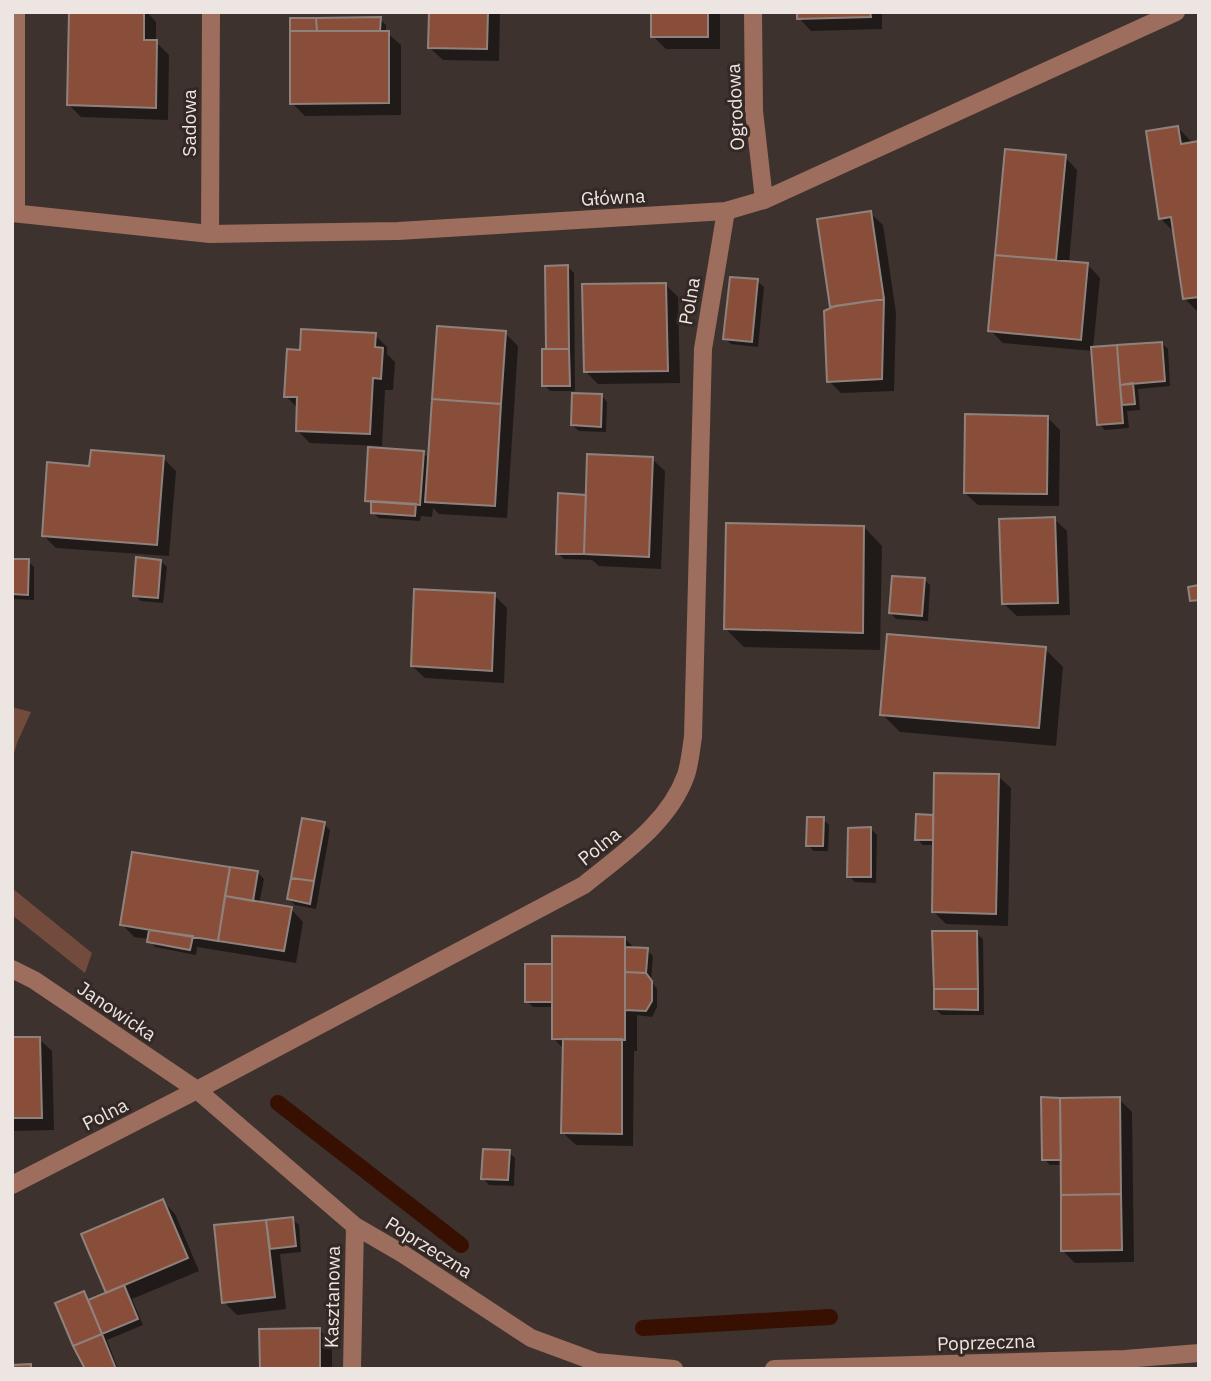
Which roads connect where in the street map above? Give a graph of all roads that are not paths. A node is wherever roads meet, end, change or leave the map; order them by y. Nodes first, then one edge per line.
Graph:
1 (16, 12) edge
2 (211, 12) edge
3 (753, 12) edge
4 (1176, 12) edge
5 (764, 200) junction
6 (726, 211) junction
7 (14, 213) edge
8 (210, 234) junction
9 (12, 969) edge
10 (197, 1090) junction
11 (12, 1185) edge
12 (355, 1226) junction
13 (1199, 1353) edge
14 (1124, 1364) edge
15 (352, 1369) edge
16 (674, 1369) edge
17 (774, 1369) edge

1 - 7 street
2 - 8 street, Sadowa
3 - 5 street, Ogrodowa
4 - 5 street, Główna
5 - 6 street, Główna
6 - 8 street, Główna
6 - 10 street, Polna
7 - 8 street, Główna
9 - 10 street, Janowicka
10 - 11 street, Polna
10 - 12 street, Poprzeczna
12 - 15 street, Kasztanowa
12 - 16 street, Poprzeczna
13 - 14 street, Poprzeczna
14 - 17 street, Poprzeczna

